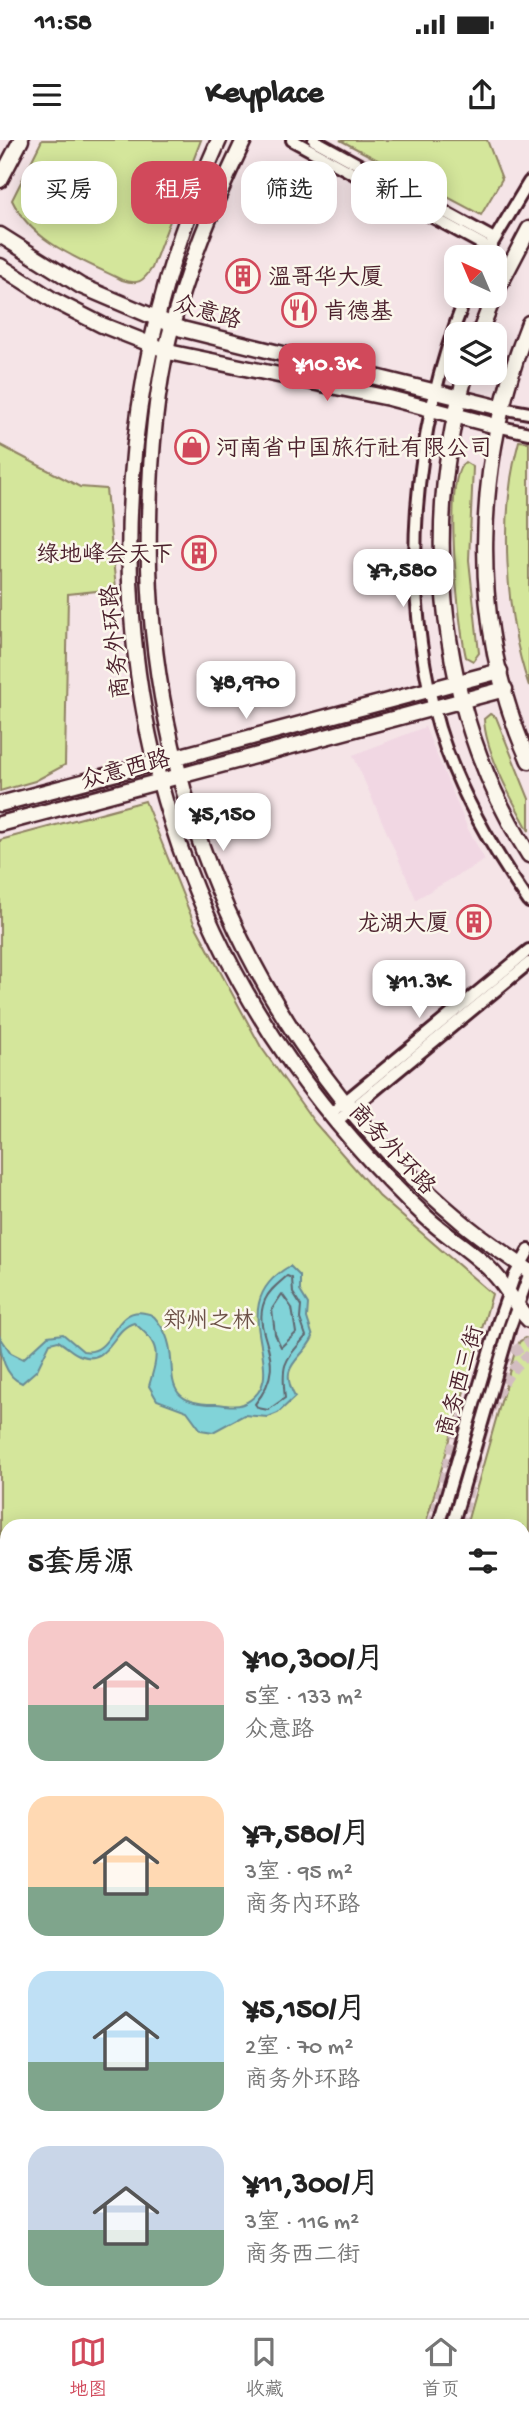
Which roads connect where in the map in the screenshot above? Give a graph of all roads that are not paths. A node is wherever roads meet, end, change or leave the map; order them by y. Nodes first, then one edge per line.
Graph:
1 (21, 140) edge
2 (219, 140) edge
3 (244, 140) edge
4 (292, 140) edge
5 (314, 140) edge
6 (0, 180) edge
7 (529, 182) edge
8 (529, 229) edge
9 (0, 235) edge
10 (484, 245) edge
11 (484, 245) edge
12 (491, 245) edge
13 (0, 267) edge
14 (508, 270) edge
15 (462, 308) edge
16 (155, 319) junction
17 (529, 323) edge
18 (173, 326) junction
19 (149, 344) junction
20 (167, 350) junction
21 (463, 385) edge
22 (434, 392) junction
23 (460, 398) junction
24 (501, 408) junction
25 (430, 409) junction
26 (529, 413) edge
27 (455, 415) junction
28 (496, 426) junction
29 (529, 433) edge
30 (500, 671) junction
31 (458, 682) junction
32 (430, 690) junction
33 (505, 690) junction
34 (464, 701) junction
35 (435, 709) junction
36 (174, 758) junction
37 (529, 761) edge
38 (155, 763) junction
39 (179, 777) junction
40 (160, 782) junction
41 (0, 804) edge
42 (0, 824) edge
43 (529, 855) edge
44 (529, 902) edge
45 (529, 950) edge
46 (529, 963) edge
47 (348, 1105) junction
48 (333, 1118) junction
49 (529, 1251) edge
50 (526, 1270) edge
51 (508, 1294) junction
52 (517, 1307) junction
53 (529, 1320) edge
54 (440, 1519) edge
55 (454, 1519) edge

1 - 6 street
2 - 16 street, 商务外环路
3 - 18 street, 商务外环路
4 - 10 street
5 - 11 street
7 - 12 street
8 - 14 street
9 - 16 street, 众意路
13 - 19 street, 众意路
15 - 22 street
16 - 18 street, 众意路
16 - 19 street, 商务外环路
17 - 24 street
18 - 20 street, 商务外环路
18 - 22 street, 众意路
19 - 20 street, 众意路
19 - 38 street, 商务外环路
20 - 25 street, 众意路
20 - 36 street, 商务外环路
21 - 23 street
22 - 23 street, 众意路
22 - 25 street
23 - 24 street, 众意路
23 - 27 street
24 - 26 street
24 - 28 street
25 - 27 street, 众意路
25 - 32 street
27 - 28 street, 众意路
27 - 31 street
28 - 29 street
28 - 30 street
30 - 31 street, 众意西路
30 - 33 street
31 - 32 street, 众意西路
31 - 34 street
32 - 35 street
32 - 36 street, 众意西路
33 - 34 street, 众意西路
33 - 37 street
34 - 35 street, 众意西路
34 - 43 street
35 - 39 street, 众意西路
35 - 44 street
36 - 38 street, 众意西路
36 - 39 street, 商务外环路
38 - 40 street, 商务外环路
38 - 41 street, 众意西路
39 - 40 street, 众意西路
39 - 47 street, 商务外环路
40 - 42 street, 众意西路
40 - 48 street, 商务外环路
45 - 47 street
46 - 47 street
47 - 48 street
47 - 50 street, 商务外环路
48 - 51 street, 商务外环路
49 - 50 street, 商务西三街
50 - 51 street, 商务西三街
50 - 52 street, 商务西三街
51 - 52 street, 商务外环路
51 - 54 street, 商务西三街
52 - 53 street, 商务外环路
52 - 55 street, 商务西三街

